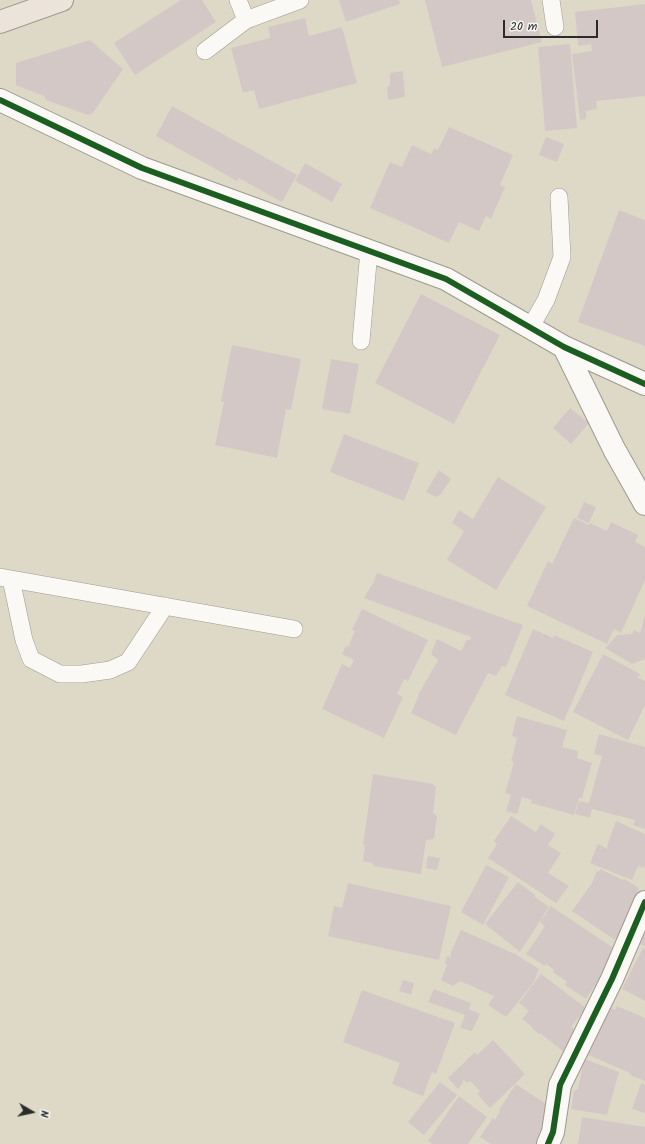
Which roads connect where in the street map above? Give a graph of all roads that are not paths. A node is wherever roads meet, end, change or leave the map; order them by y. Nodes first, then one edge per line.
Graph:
1 (62, 0) edge
2 (238, 0) edge
3 (300, 0) edge
4 (551, 0) edge
5 (246, 20) junction
6 (0, 22) edge
7 (555, 27) dead end
8 (205, 51) dead end
9 (0, 100) edge
10 (559, 197) dead end
11 (369, 251) junction
12 (530, 328) junction
13 (361, 341) dead end
14 (564, 347) junction
15 (645, 384) edge
16 (645, 504) edge
17 (6, 578) edge
18 (165, 606) junction
19 (294, 629) dead end
20 (645, 902) edge
21 (548, 1144) edge

1 - 6 main road
2 - 5 lane
3 - 5 lane
4 - 7 lane
5 - 8 lane
9 - 11 street
10 - 12 lane
11 - 12 street
11 - 13 lane
12 - 14 street
14 - 15 street
14 - 16 street
17 - 18 lane
17 - 18 lane
18 - 19 lane
20 - 21 street

